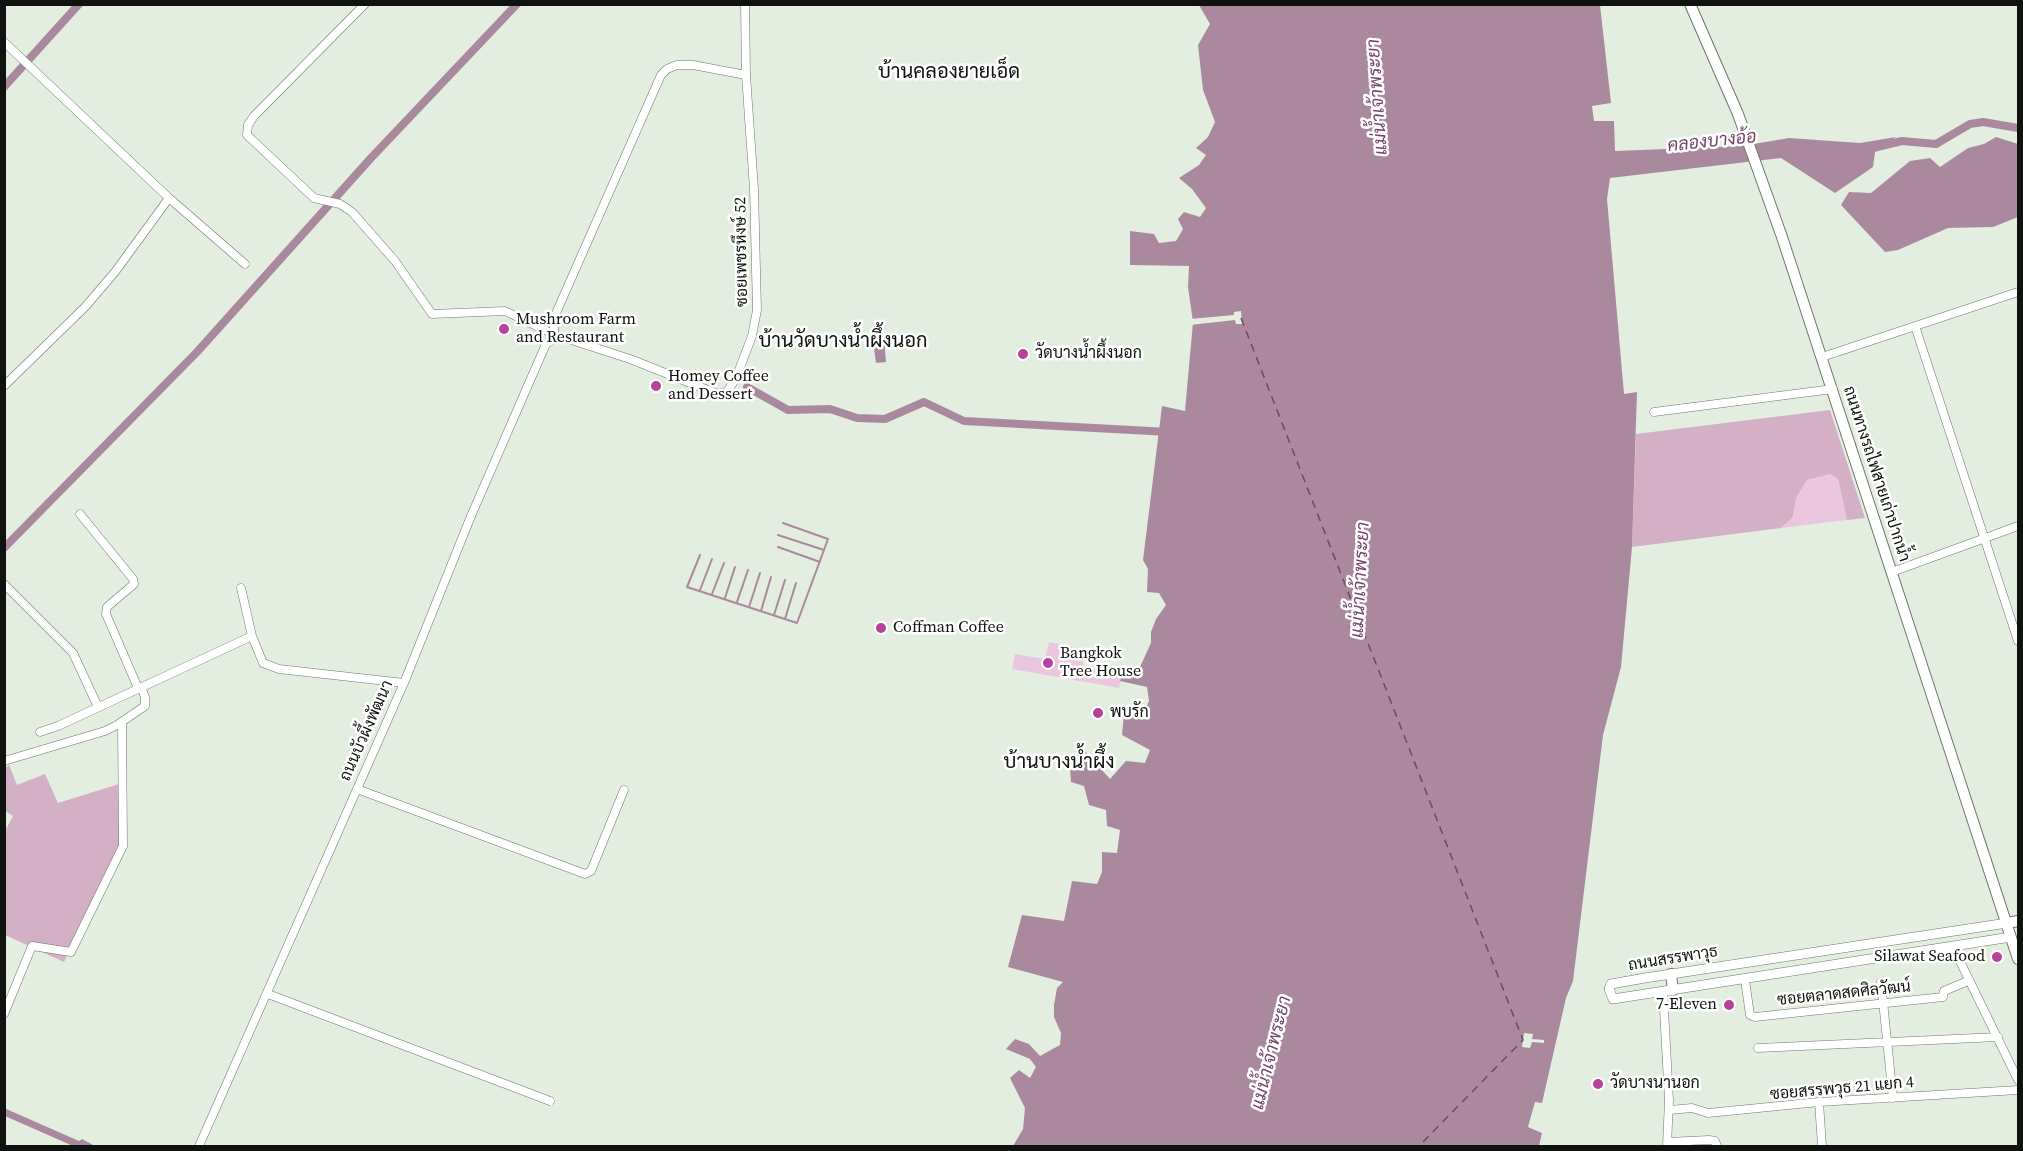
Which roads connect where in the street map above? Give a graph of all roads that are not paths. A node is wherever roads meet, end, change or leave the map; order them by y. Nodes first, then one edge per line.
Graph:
1 (365, 4) edge
2 (745, 4) edge
3 (1690, 4) edge
4 (4, 42) edge
5 (746, 75) junction
6 (169, 198) junction
7 (245, 264) dead end
8 (2019, 292) edge
9 (1915, 326) junction
10 (555, 338) junction
11 (1822, 357) junction
12 (4, 386) edge
13 (1833, 389) junction
14 (1654, 412) dead end
15 (80, 514) dead end
16 (2019, 526) edge
17 (1985, 539) junction
18 (1892, 572) junction
19 (4, 584) edge
20 (242, 588) dead end
21 (252, 636) junction
22 (2019, 642) edge
23 (404, 683) junction
24 (140, 687) junction
25 (98, 707) junction
26 (122, 722) junction
27 (40, 732) dead end
28 (4, 762) edge
29 (357, 789) junction
30 (624, 790) dead end
31 (2019, 921) edge
32 (2007, 923) junction
33 (2015, 936) edge
34 (1953, 947) junction
35 (2019, 959) edge
36 (1671, 974) junction
37 (1744, 980) junction
38 (1968, 981) junction
39 (1881, 982) dead end
40 (1668, 990) junction
41 (268, 994) junction
42 (1882, 1002) junction
43 (4, 1014) edge
44 (1998, 1037) junction
45 (1886, 1041) junction
46 (1758, 1048) dead end
47 (2019, 1080) edge
48 (2019, 1090) edge
49 (1893, 1098) junction
50 (550, 1101) dead end
51 (1819, 1102) junction
52 (1669, 1110) junction
53 (1668, 1144) edge
54 (200, 1146) edge
55 (1717, 1146) edge
56 (1822, 1146) edge

1 - 10 street
2 - 5 street, ซอยเพชรหึงษ์ 52
3 - 11 main road, ถนนทางรถไฟสายเก่าปากน้ำ
4 - 6 street
5 - 10 street
5 - 10 street, ซอยเพชรหึงษ์ 52
6 - 7 street
6 - 12 street
8 - 9 street
9 - 11 street
9 - 17 street
10 - 23 street, ถนนบัวผึ้งพัฒนา
11 - 13 main road, ถนนทางรถไฟสายเก่าปากน้ำ
13 - 14 street
13 - 18 main road, ถนนทางรถไฟสายเก่าปากน้ำ
15 - 24 street
16 - 17 street
17 - 18 street
17 - 22 street
18 - 32 main road, ถนนทางรถไฟสายเก่าปากน้ำ
19 - 25 street
20 - 21 street
21 - 23 street
21 - 24 street
23 - 29 street, ถนนบัวผึ้งพัฒนา
24 - 25 street
24 - 26 street
25 - 27 street
26 - 28 street
26 - 43 street
29 - 30 street
29 - 41 street, ถนนบัวผึ้งพัฒนา
31 - 32 main road, ถนนสรรพาวุธ
32 - 33 main road, ถนนทางรถไฟสายเก่าปากน้ำ
32 - 36 street, ถนนสรรพาวุธ
33 - 34 street, ถนนสรรพาวุธ
33 - 35 main road, ถนนทางรถไฟสายเก่าปากน้ำ
34 - 37 street, ถนนสรรพาวุธ
34 - 38 street
36 - 40 main road
36 - 40 street, ถนนสรรพาวุธ
37 - 40 street, ถนนสรรพาวุธ
37 - 42 street, ซอยตลาดสดศิลวัฒน์
38 - 42 street, ซอยตลาดสดศิลวัฒน์
38 - 44 street
39 - 42 street
40 - 52 street
41 - 50 street
41 - 54 street, ถนนบัวผึ้งพัฒนา
42 - 45 street
44 - 45 street
44 - 47 street
45 - 46 street
45 - 49 street
48 - 49 street, ซอยสรรพวุธ 21 แยก 4
49 - 51 street, ซอยสรรพวุธ 21 แยก 4
51 - 52 street, ซอยสรรพวุธ 21 แยก 4
51 - 56 street
52 - 53 street
53 - 55 street

